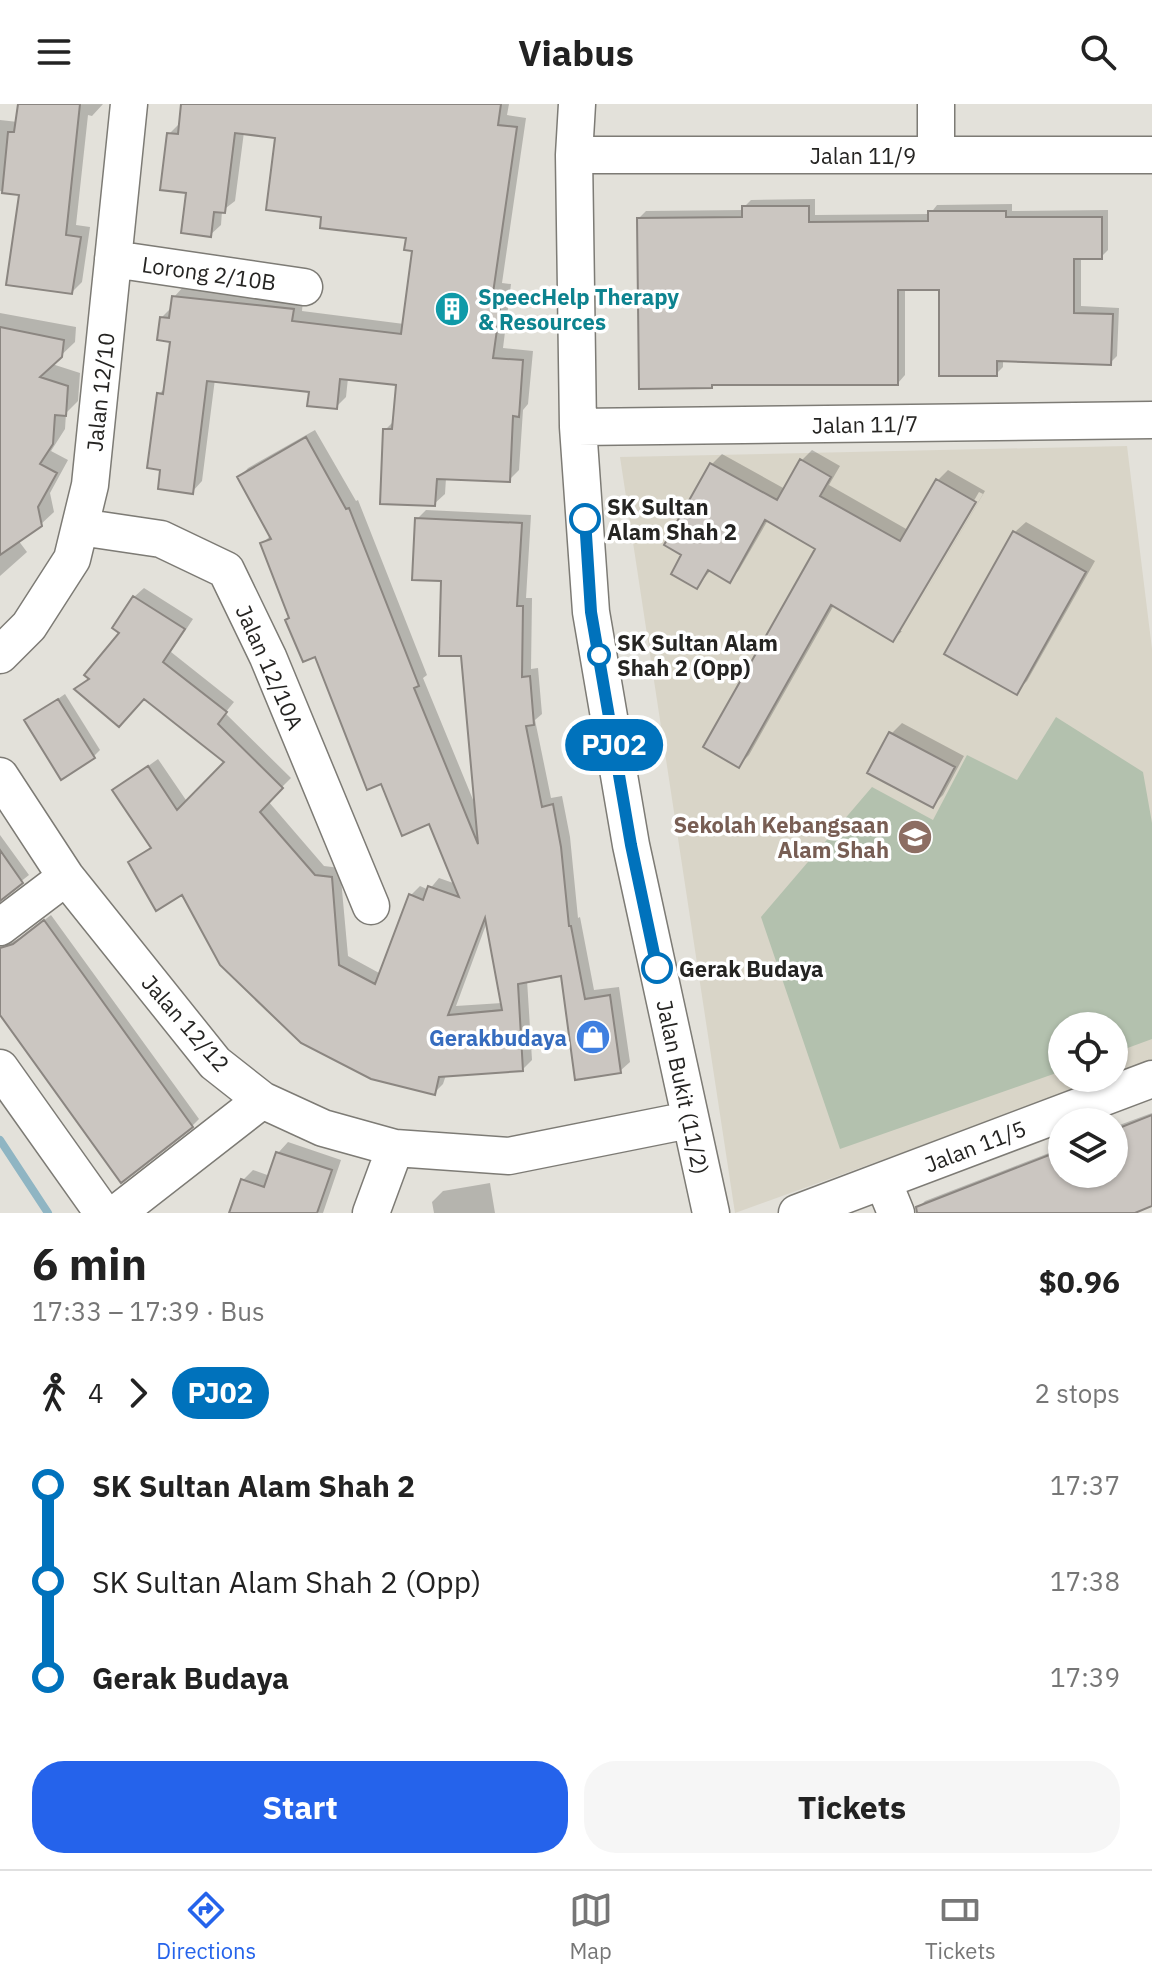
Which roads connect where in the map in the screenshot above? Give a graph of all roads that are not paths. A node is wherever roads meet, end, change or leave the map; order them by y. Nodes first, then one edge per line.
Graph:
1 (129, 104) edge
2 (577, 104) edge
3 (936, 104) edge
4 (574, 155) junction
5 (936, 155) junction
6 (1152, 155) edge
7 (113, 259) junction
8 (304, 287) dead end
9 (1152, 420) edge
10 (578, 427) junction
11 (80, 527) junction
12 (0, 655) edge
13 (0, 776) edge
14 (66, 877) junction
15 (371, 906) dead end
16 (0, 927) edge
17 (0, 1068) edge
18 (1152, 1079) edge
19 (262, 1100) junction
20 (689, 1120) junction
21 (395, 1148) junction
22 (890, 1197) edge
23 (103, 1213) edge
24 (117, 1213) edge
25 (371, 1213) edge
26 (711, 1213) edge
27 (797, 1213) edge

1 - 7 street, Jalan 12/10
2 - 4 street, Jalan Bukit (11/2)
3 - 5 street
4 - 5 street, Jalan 11/9
4 - 10 street, Jalan Bukit (11/2)
5 - 6 street, Jalan 11/9
7 - 8 street, Lorong 2/10B
7 - 11 street, Jalan 12/10
9 - 10 street, Jalan 11/7
10 - 20 street, Jalan Bukit (11/2)
11 - 12 street, Jalan 12/10
11 - 15 street, Jalan 12/10A
13 - 14 street, Jalan 12/12
14 - 16 street
14 - 19 street, Jalan 12/12
17 - 23 street
18 - 22 street, Jalan 11/5
19 - 21 street, Jalan 12/12
19 - 24 street
20 - 21 street, Jalan 12/12
20 - 26 street, Jalan Bukit (11/2)
21 - 25 street
22 - 27 street, Jalan 11/5

